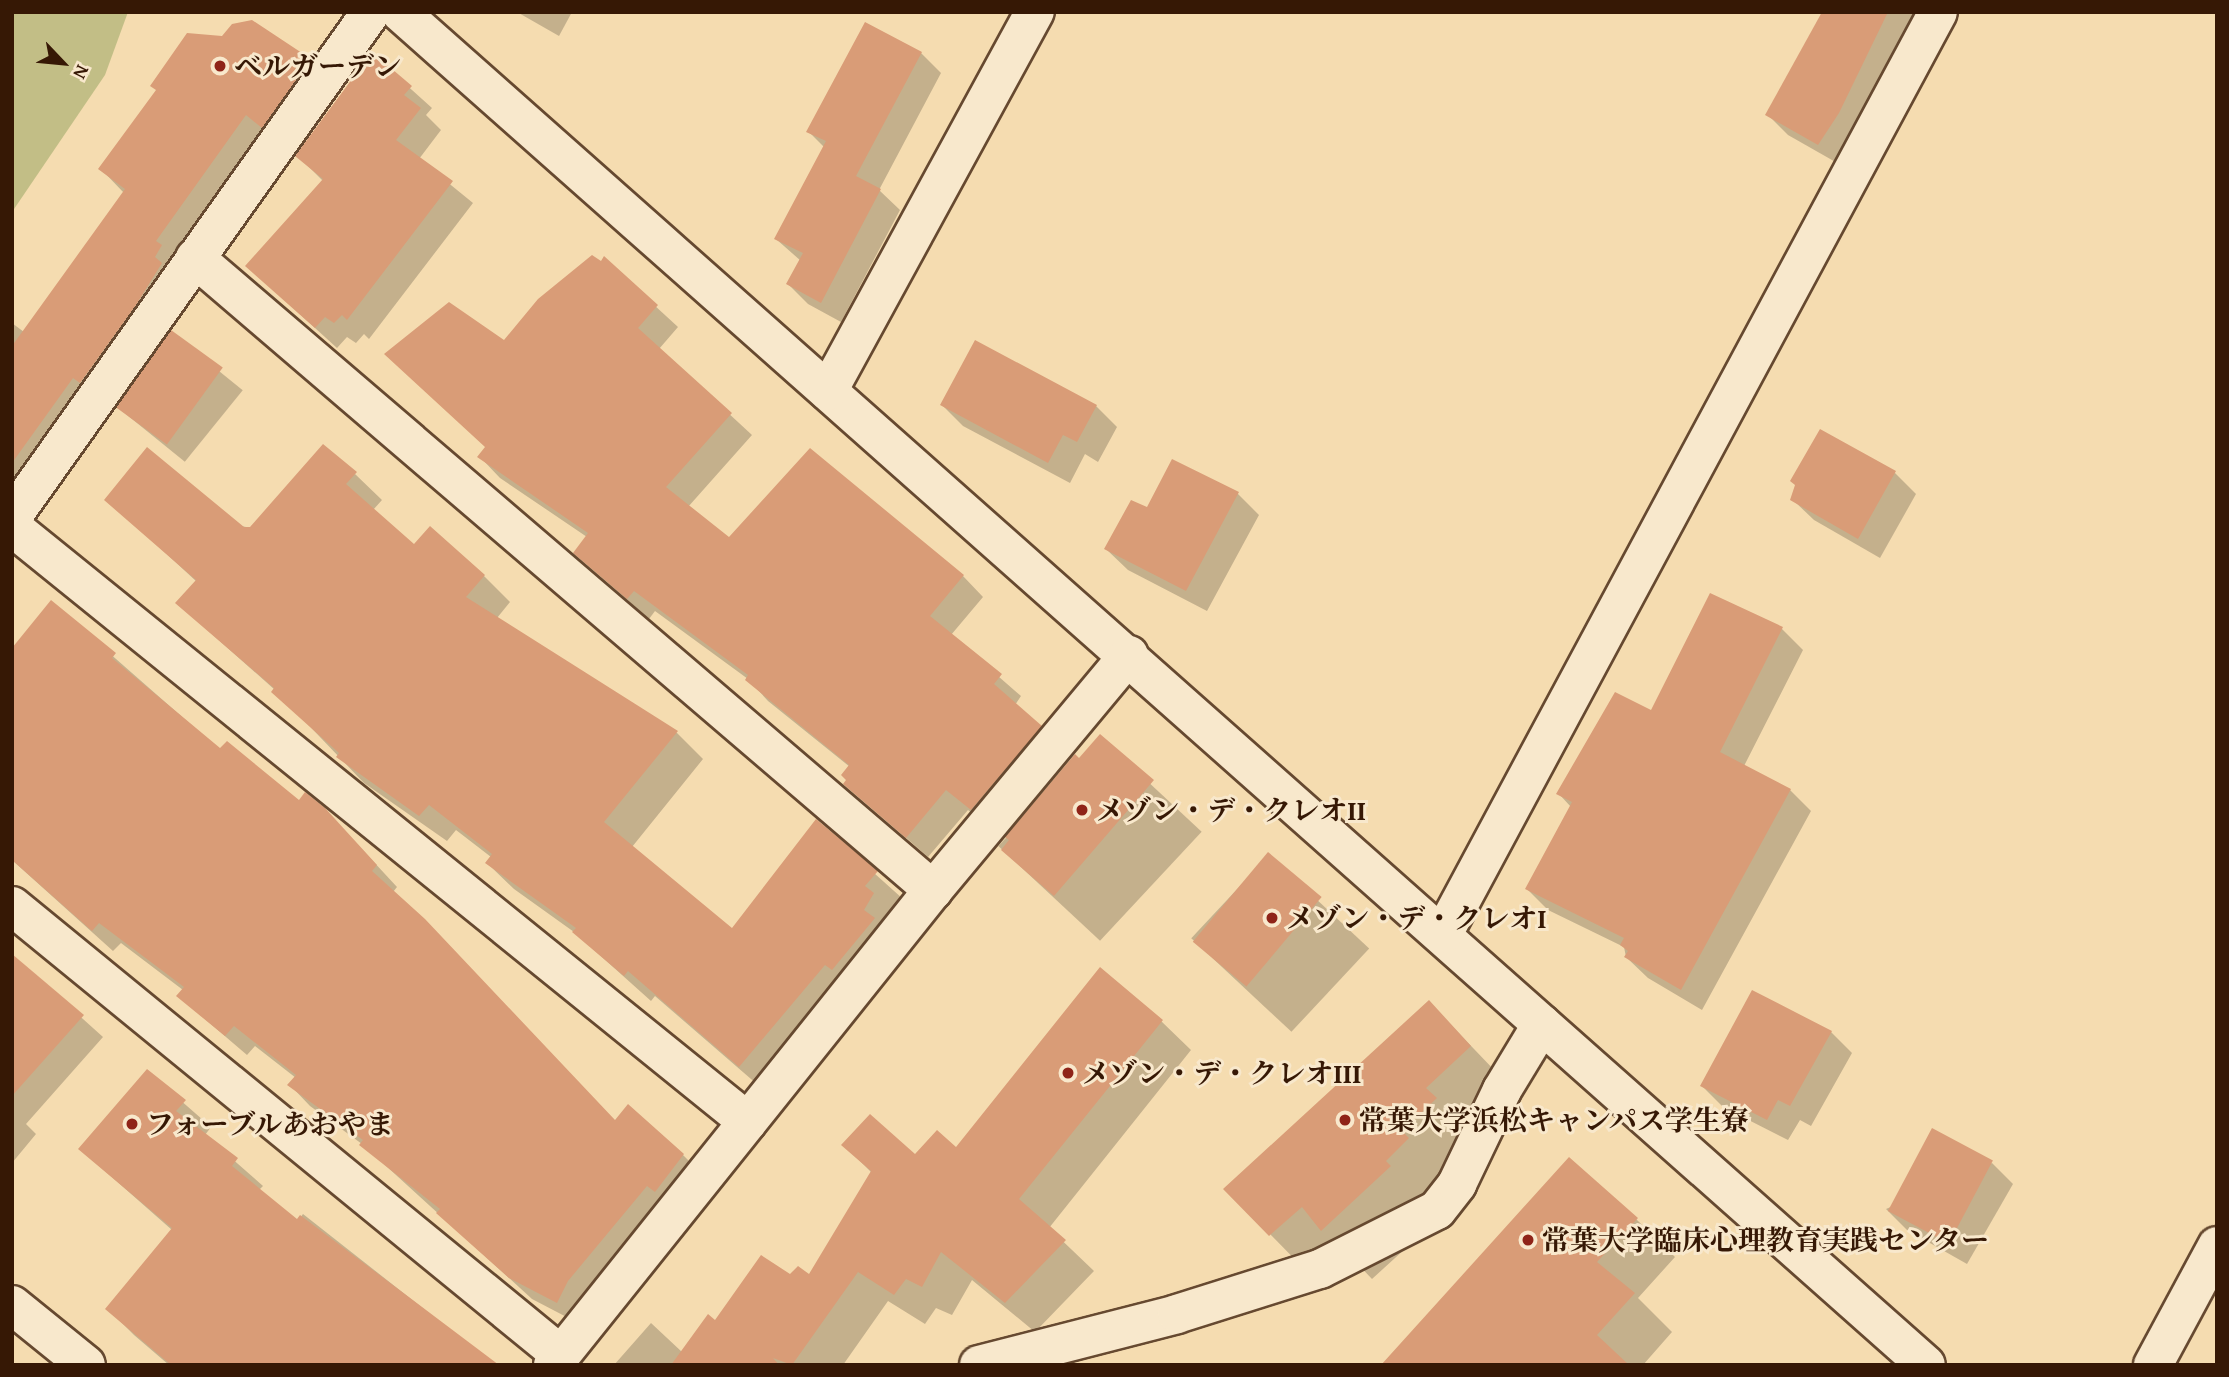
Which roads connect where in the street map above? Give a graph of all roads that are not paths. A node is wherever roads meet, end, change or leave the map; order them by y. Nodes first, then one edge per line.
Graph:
1 (371, 12) edge
2 (400, 12) edge
3 (1035, 12) edge
4 (1938, 12) edge
5 (195, 258) junction
6 (828, 391) junction
7 (12, 517) edge
8 (12, 527) edge
9 (1129, 655) junction
10 (933, 890) junction
11 (12, 906) edge
12 (1444, 934) junction
13 (1542, 1024) junction
14 (748, 1122) junction
15 (2217, 1246) edge
16 (12, 1305) edge
17 (557, 1360) edge
18 (86, 1365) edge
19 (979, 1365) edge
20 (1926, 1365) edge
21 (2153, 1365) edge

1 - 5 street
2 - 6 street
3 - 6 street
4 - 12 street
5 - 7 street
5 - 10 street
6 - 9 street
8 - 14 street
9 - 10 street
9 - 12 street
10 - 14 street
11 - 17 street
12 - 13 street
13 - 19 street
13 - 20 street
14 - 17 street
15 - 21 street
16 - 18 street

